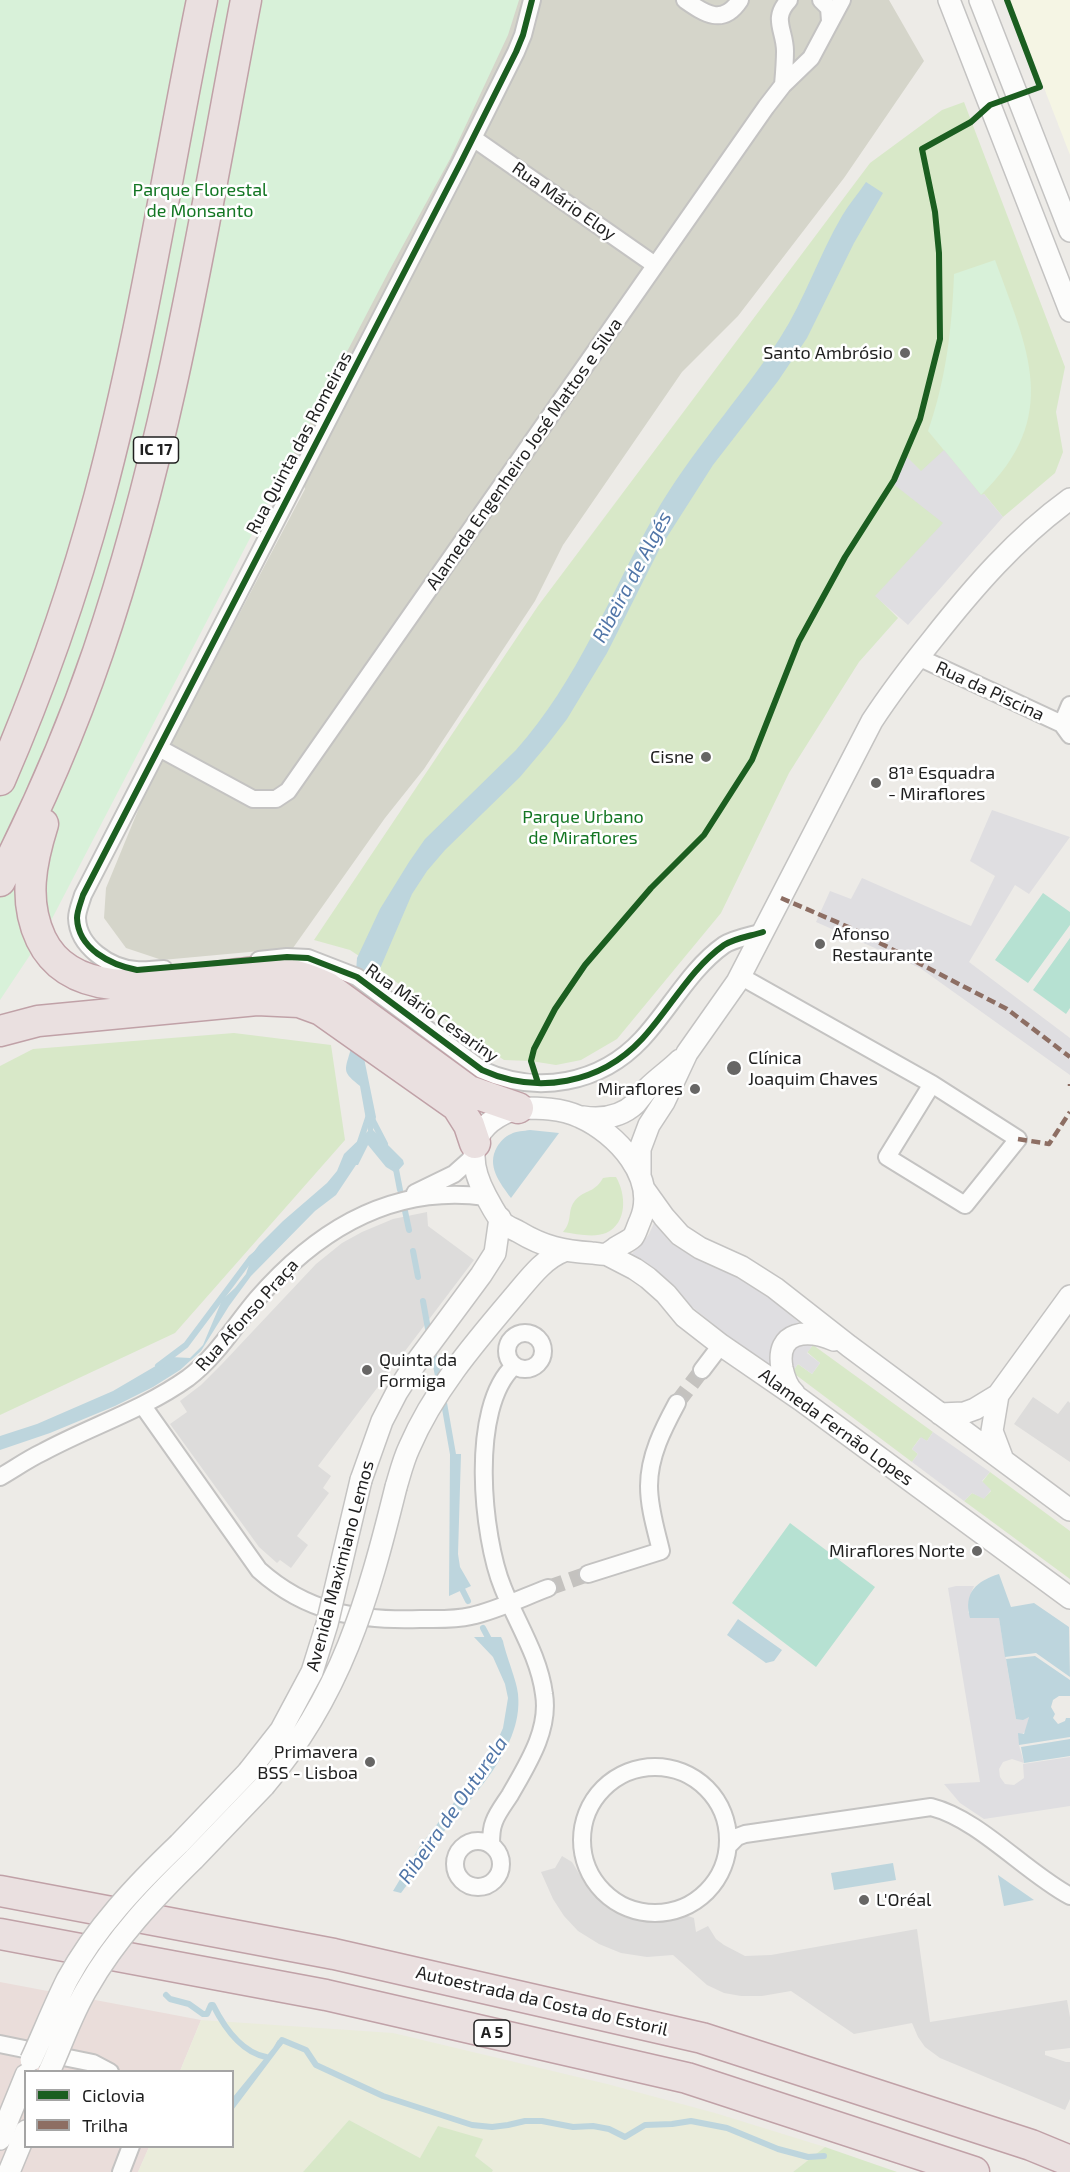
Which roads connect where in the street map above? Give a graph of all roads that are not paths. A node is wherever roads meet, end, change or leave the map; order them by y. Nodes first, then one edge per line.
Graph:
1 (202, 0) edge
2 (246, 0) edge
3 (532, 0) edge
4 (685, 0) edge
5 (740, 0) edge
6 (789, 0) edge
7 (821, 0) edge
8 (842, 0) edge
9 (949, 0) edge
10 (980, 0) edge
11 (830, 21) junction
12 (783, 85) junction
13 (473, 138) junction
14 (1070, 231) edge
15 (655, 265) junction
16 (1070, 311) edge
17 (1070, 486) edge
18 (1062, 505) edge
19 (98, 652) junction
20 (918, 657) junction
21 (1070, 705) edge
22 (1066, 730) edge
23 (159, 748) junction
24 (0, 780) edge
25 (0, 881) edge
26 (83, 895) joint
27 (763, 932) junction
28 (740, 976) junction
29 (0, 1031) edge
30 (687, 1053) junction
31 (932, 1084) junction
32 (518, 1108) junction
33 (580, 1117) junction
34 (474, 1151) junction
35 (642, 1182) junction
36 (486, 1197) junction
37 (397, 1201) junction
38 (500, 1218) junction
39 (564, 1251) junction
40 (606, 1254) junction
41 (1070, 1296) edge
42 (721, 1346) junction
43 (849, 1346) junction
44 (514, 1366) dead end
45 (702, 1370) tunnel mouth
46 (998, 1395) junction
47 (801, 1400) junction
48 (677, 1404) tunnel mouth
49 (143, 1406) junction
50 (940, 1414) junction
51 (43, 1451) junction
52 (1004, 1460) junction
53 (0, 1467) edge
54 (0, 1477) edge
55 (1070, 1510) edge
56 (588, 1574) tunnel mouth
57 (548, 1588) tunnel mouth
58 (1070, 1598) edge
59 (509, 1602) junction
60 (725, 1821) junction
61 (966, 1822) junction
62 (491, 1845) dead end
63 (728, 1846) junction
64 (0, 1891) edge
65 (1070, 1896) edge
66 (0, 1934) edge
67 (0, 2044) edge
68 (33, 2070) edge
69 (106, 2070) edge
70 (24, 2089) edge
71 (24, 2136) edge
72 (0, 2139) edge
73 (130, 2148) edge
74 (1070, 2161) edge
75 (9, 2172) edge
76 (121, 2172) edge
77 (974, 2172) edge

1 - 24 highway, IC 17
2 - 19 highway, IC 17
3 - 13 street, Rua Quinta das Romeiras
4 - 5 street
6 - 12 street
7 - 11 street
8 - 11 street, Alameda Engenheiro José Mattos e Silva
9 - 16 street
10 - 14 street
11 - 12 street, Alameda Engenheiro José Mattos e Silva
12 - 15 street, Alameda Engenheiro José Mattos e Silva
13 - 15 street, Rua Mário Eloy
13 - 23 street, Rua Quinta das Romeiras
15 - 23 street, Alameda Engenheiro José Mattos e Silva
17 - 18 street
18 - 20 street
19 - 25 highway, IC 17
19 - 32 highway
20 - 22 street, Rua da Piscina
20 - 27 street
21 - 22 street, Rua da Piscina
23 - 26 street, Rua Quinta das Romeiras
26 - 27 street, Rua Mário Cesariny
27 - 28 street
28 - 30 street
28 - 31 street
29 - 34 highway
30 - 33 street
30 - 35 street
31 - 31 street
32 - 33 street
32 - 34 street
33 - 35 street
34 - 36 street
34 - 37 street, Rua Afonso Praça
35 - 40 street
35 - 43 street
36 - 37 street, Rua Afonso Praça
36 - 38 street
37 - 49 street, Rua Afonso Praça
38 - 39 street
38 - 68 street, Avenida Maximiano Lemos, bridge
39 - 40 street
39 - 68 street, Avenida Maximiano Lemos, bridge
40 - 42 street, Alameda Fernão Lopes
41 - 46 street
42 - 45 street
42 - 47 street, Alameda Fernão Lopes
43 - 47 street
43 - 50 street
44 - 59 street
46 - 50 street
46 - 52 street
47 - 58 street, Alameda Fernão Lopes
48 - 56 street
49 - 51 street, Rua Afonso Praça
49 - 59 street
50 - 52 street
51 - 53 street
51 - 54 street, Rua Afonso Praça
52 - 55 street
57 - 59 street
59 - 62 street
60 - 61 street
60 - 63 street
60 - 63 street
61 - 63 street
61 - 65 street
64 - 74 highway, Autoestrada da Costa do Estoril / A 5
66 - 77 highway, A 5
67 - 69 street
70 - 72 street, Avenida Maximiano Lemos
71 - 75 street
73 - 76 street

